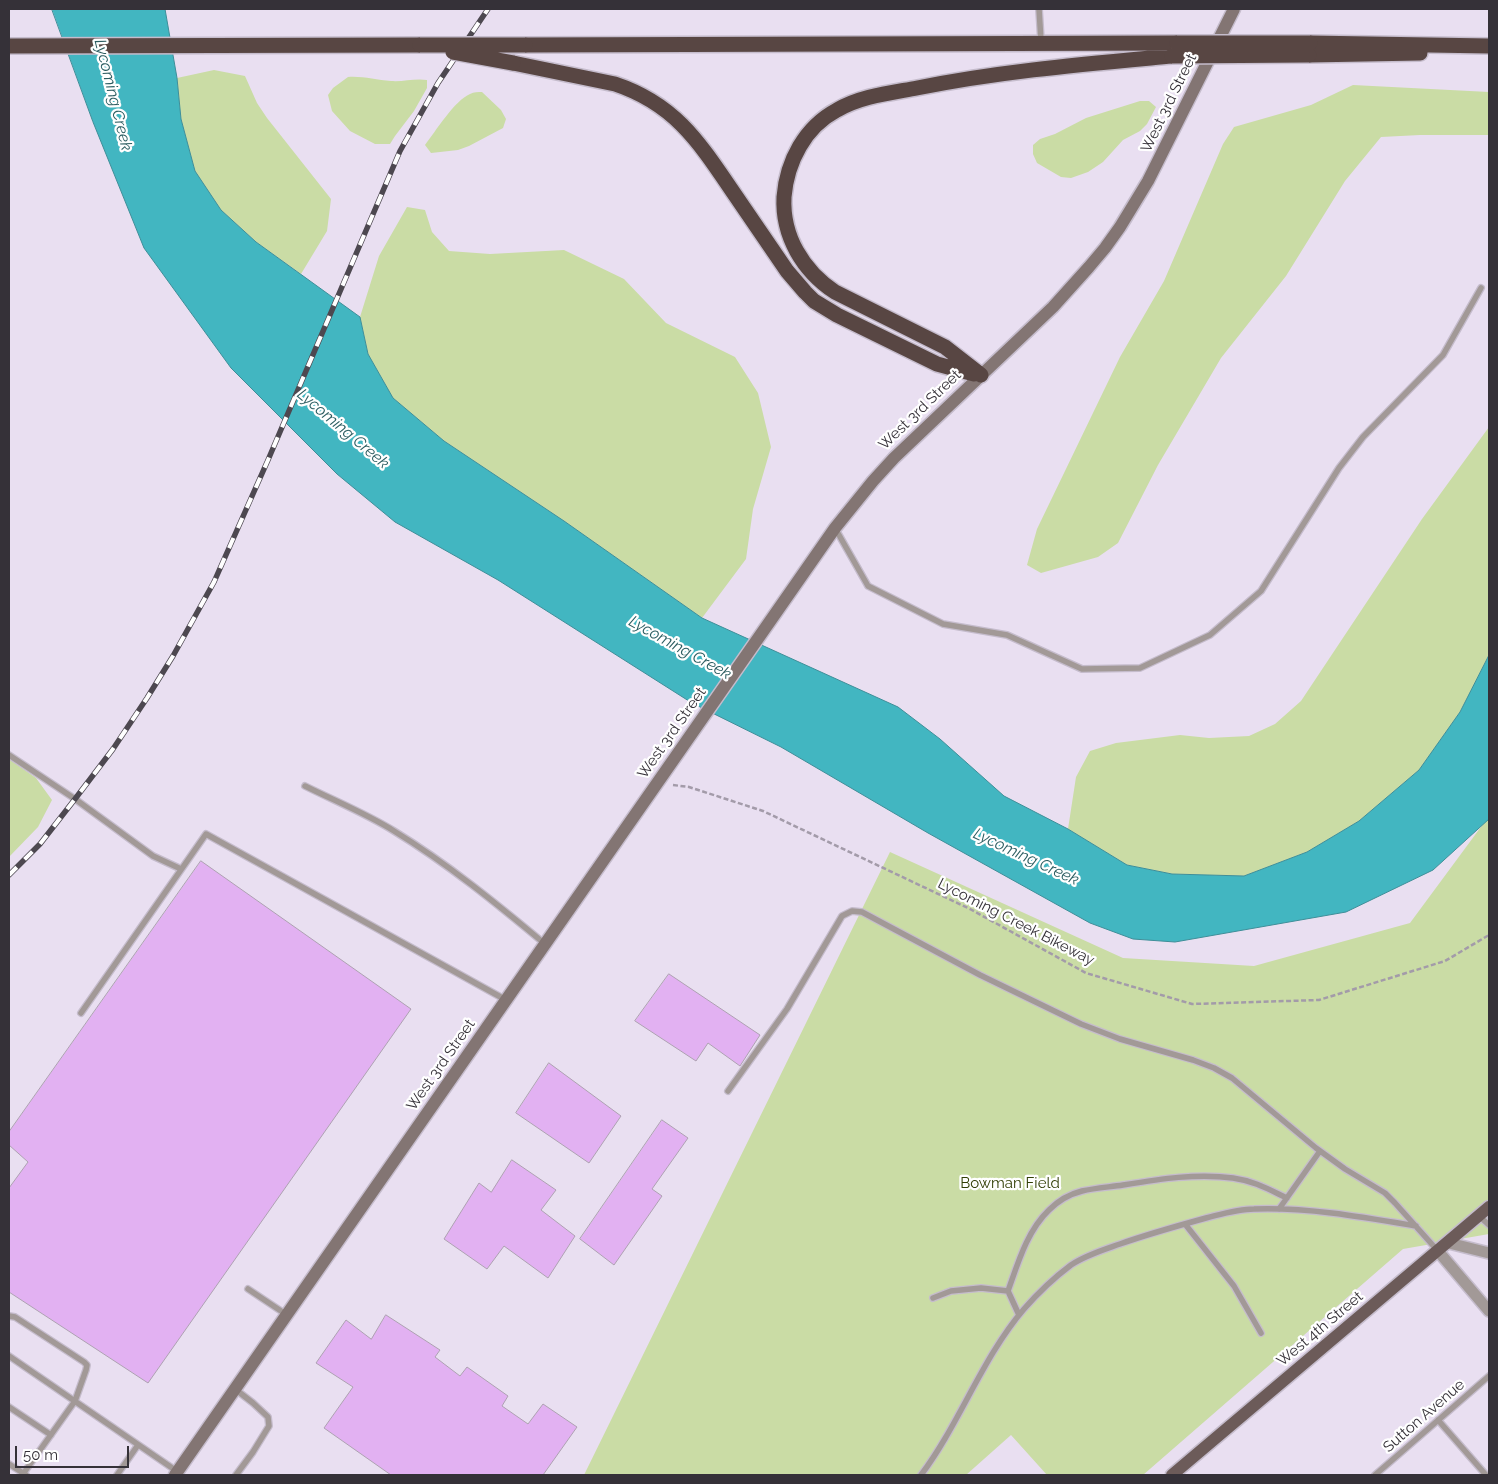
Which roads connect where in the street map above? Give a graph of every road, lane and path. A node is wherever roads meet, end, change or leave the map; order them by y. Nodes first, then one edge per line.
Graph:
1 (1039, 9) edge
2 (1234, 9) edge
3 (1041, 43) junction
4 (420, 45) junction
5 (9, 46) edge
6 (1487, 46) edge
7 (1174, 50) junction
8 (1481, 288) dead end
9 (981, 375) junction
10 (835, 528) junction
11 (9, 755) edge
12 (657, 782) junction
13 (306, 786) dead end
14 (181, 869) junction
15 (1489, 935) edge
16 (544, 944) junction
17 (506, 1000) junction
18 (81, 1013) dead end
19 (728, 1091) dead end
20 (1320, 1151) junction
21 (1287, 1198) junction
22 (1489, 1207) edge
23 (1279, 1209) junction
24 (1479, 1216) junction
25 (1185, 1224) junction
26 (1489, 1224) edge
27 (1416, 1226) junction
28 (1449, 1242) junction
29 (1438, 1252) junction
30 (1489, 1253) edge
31 (248, 1289) dead end
32 (1008, 1291) junction
33 (933, 1298) dead end
34 (1489, 1311) edge
35 (286, 1315) junction
36 (1020, 1315) junction
37 (9, 1316) edge
38 (1260, 1333) dead end
39 (9, 1356) edge
40 (1489, 1376) edge
41 (235, 1389) junction
42 (75, 1401) junction
43 (9, 1407) edge
44 (1438, 1420) junction
45 (51, 1435) junction
46 (138, 1445) junction
47 (9, 1464) edge
48 (176, 1474) edge
49 (24, 1475) edge
50 (117, 1475) edge
51 (236, 1475) edge
52 (921, 1475) edge
53 (1172, 1475) edge
54 (1375, 1475) edge
55 (1486, 1475) edge

1 - 3 lane
2 - 9 main road, West 3rd Street
3 - 4 highway, bridge
3 - 7 highway
4 - 5 highway
4 - 9 highway, bridge
6 - 7 highway, bridge
7 - 9 highway
8 - 10 lane
9 - 10 main road, West 3rd Street
10 - 12 main road, West 3rd Street
11 - 14 lane
12 - 15 path, Lycoming Creek Bikeway
12 - 16 main road, West 3rd Street
13 - 16 lane
14 - 17 lane
14 - 18 lane
16 - 17 main road, West 3rd Street
17 - 35 main road, West 3rd Street
19 - 20 lane
20 - 21 lane
20 - 27 lane
21 - 23 lane
21 - 32 lane
22 - 24 main road, West 4th Street
23 - 25 lane
23 - 27 lane
24 - 26 lane
24 - 28 main road, West 4th Street
25 - 36 lane
25 - 38 lane
27 - 29 lane
28 - 29 main road, West 4th Street
28 - 30 street
29 - 34 street
29 - 53 main road, West 4th Street
31 - 35 lane
32 - 33 lane
32 - 36 lane
35 - 41 main road, West 3rd Street
36 - 52 lane
37 - 42 lane
39 - 42 lane
40 - 44 lane, Sutton Avenue
41 - 48 main road, West 3rd Street
41 - 51 lane
42 - 45 lane
42 - 46 lane
43 - 45 lane
44 - 54 lane, Sutton Avenue
44 - 55 lane
45 - 49 lane
46 - 48 lane
46 - 50 lane
47 - 49 lane

